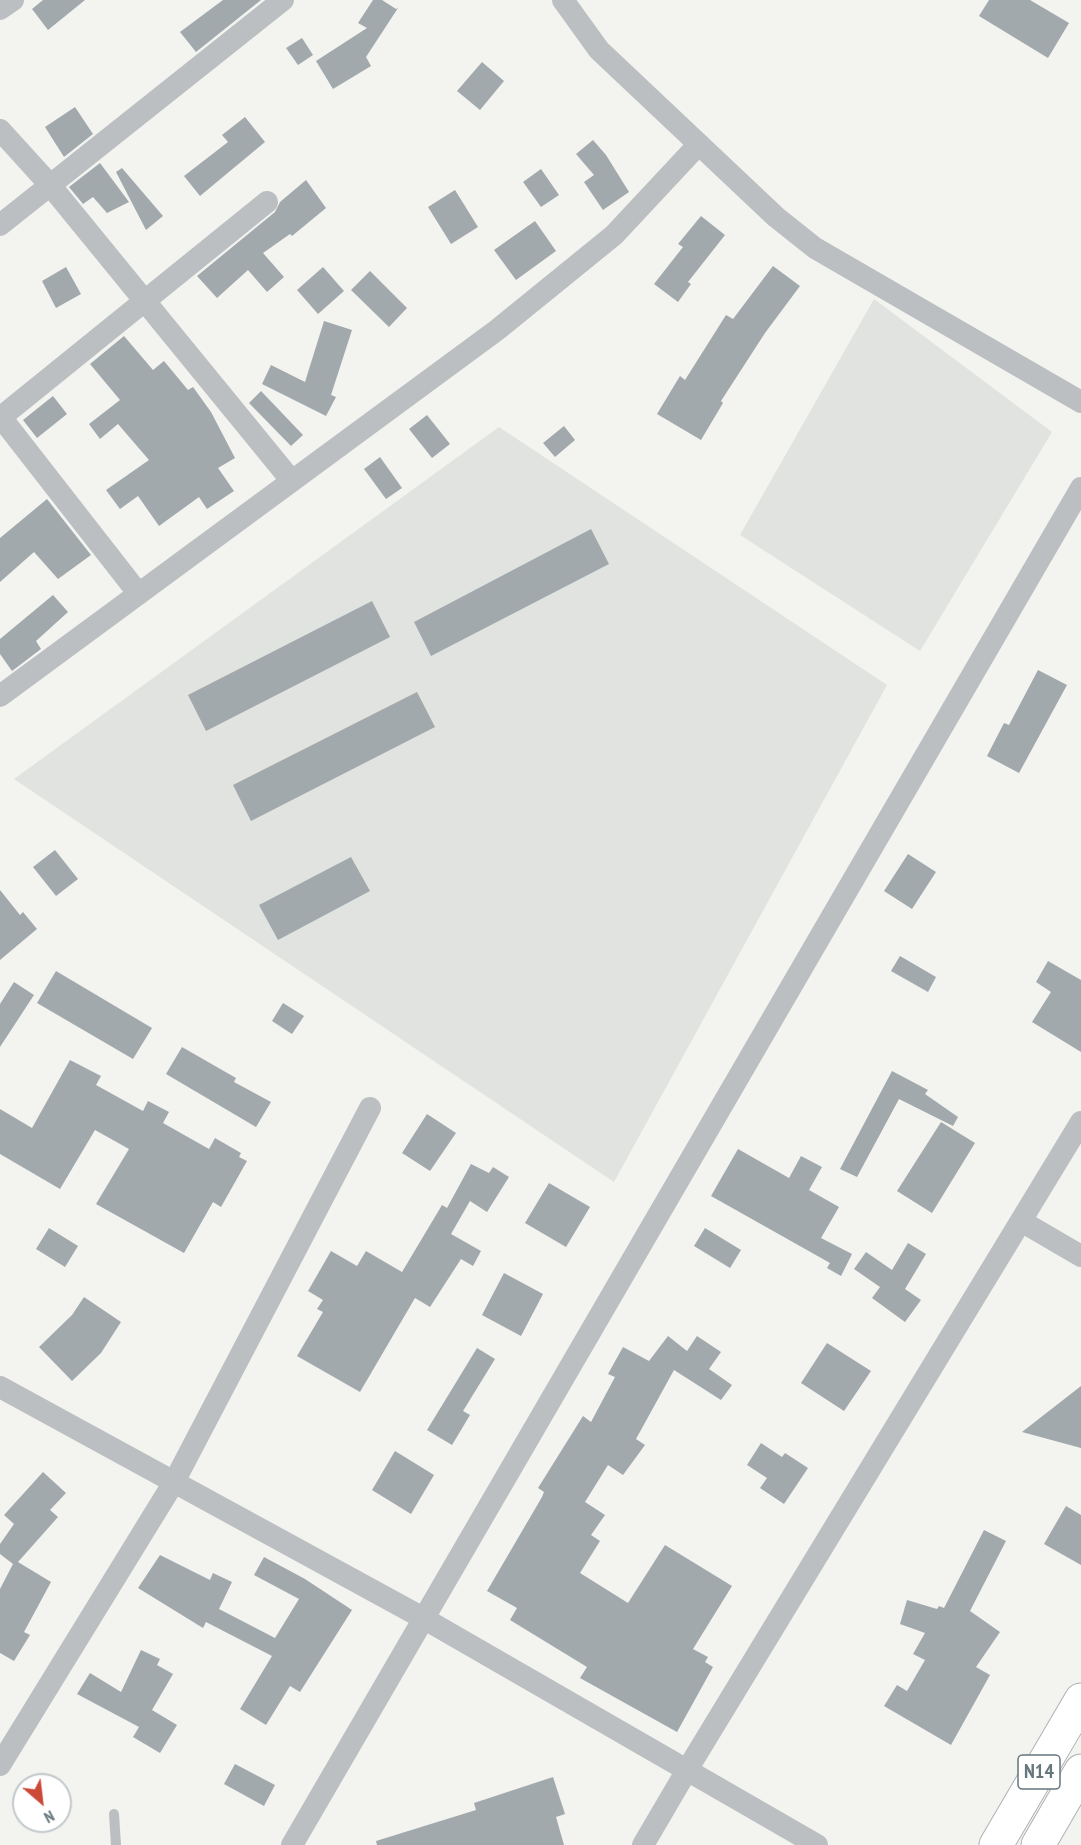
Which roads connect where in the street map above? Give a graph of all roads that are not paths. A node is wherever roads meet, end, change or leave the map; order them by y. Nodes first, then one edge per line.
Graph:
1 (13, 0) edge
2 (283, 0) edge
3 (563, 0) edge
4 (0, 9) edge
5 (0, 130) edge
6 (699, 144) junction
7 (50, 185) junction
8 (267, 202) dead end
9 (0, 225) edge
10 (144, 301) junction
11 (1081, 402) edge
12 (0, 418) edge
13 (291, 480) junction
14 (1081, 488) edge
15 (138, 593) junction
16 (0, 696) edge
17 (370, 1108) dead end
18 (1081, 1122) edge
19 (1021, 1221) junction
20 (1081, 1256) edge
21 (0, 1387) edge
22 (174, 1482) junction
23 (423, 1618) junction
24 (1081, 1700) edge
25 (0, 1765) edge
26 (687, 1770) junction
27 (1081, 1771) edge
28 (114, 1814) dead end
29 (116, 1845) edge
30 (292, 1845) edge
31 (644, 1845) edge
32 (817, 1845) edge
33 (996, 1845) edge
34 (1038, 1845) edge

1 - 4 street
2 - 7 street
3 - 6 street
5 - 7 street
6 - 11 street
6 - 13 street
7 - 9 street
7 - 10 street
8 - 10 street
10 - 12 street
10 - 13 street
12 - 15 street
13 - 15 street
14 - 23 street
15 - 16 street
17 - 22 street
18 - 19 street
19 - 20 street
19 - 26 street
21 - 22 street
22 - 23 street
22 - 25 street
23 - 26 street
23 - 30 street
24 - 33 main road, N14
26 - 31 street
26 - 32 street
27 - 34 main road, N14
28 - 29 lane

